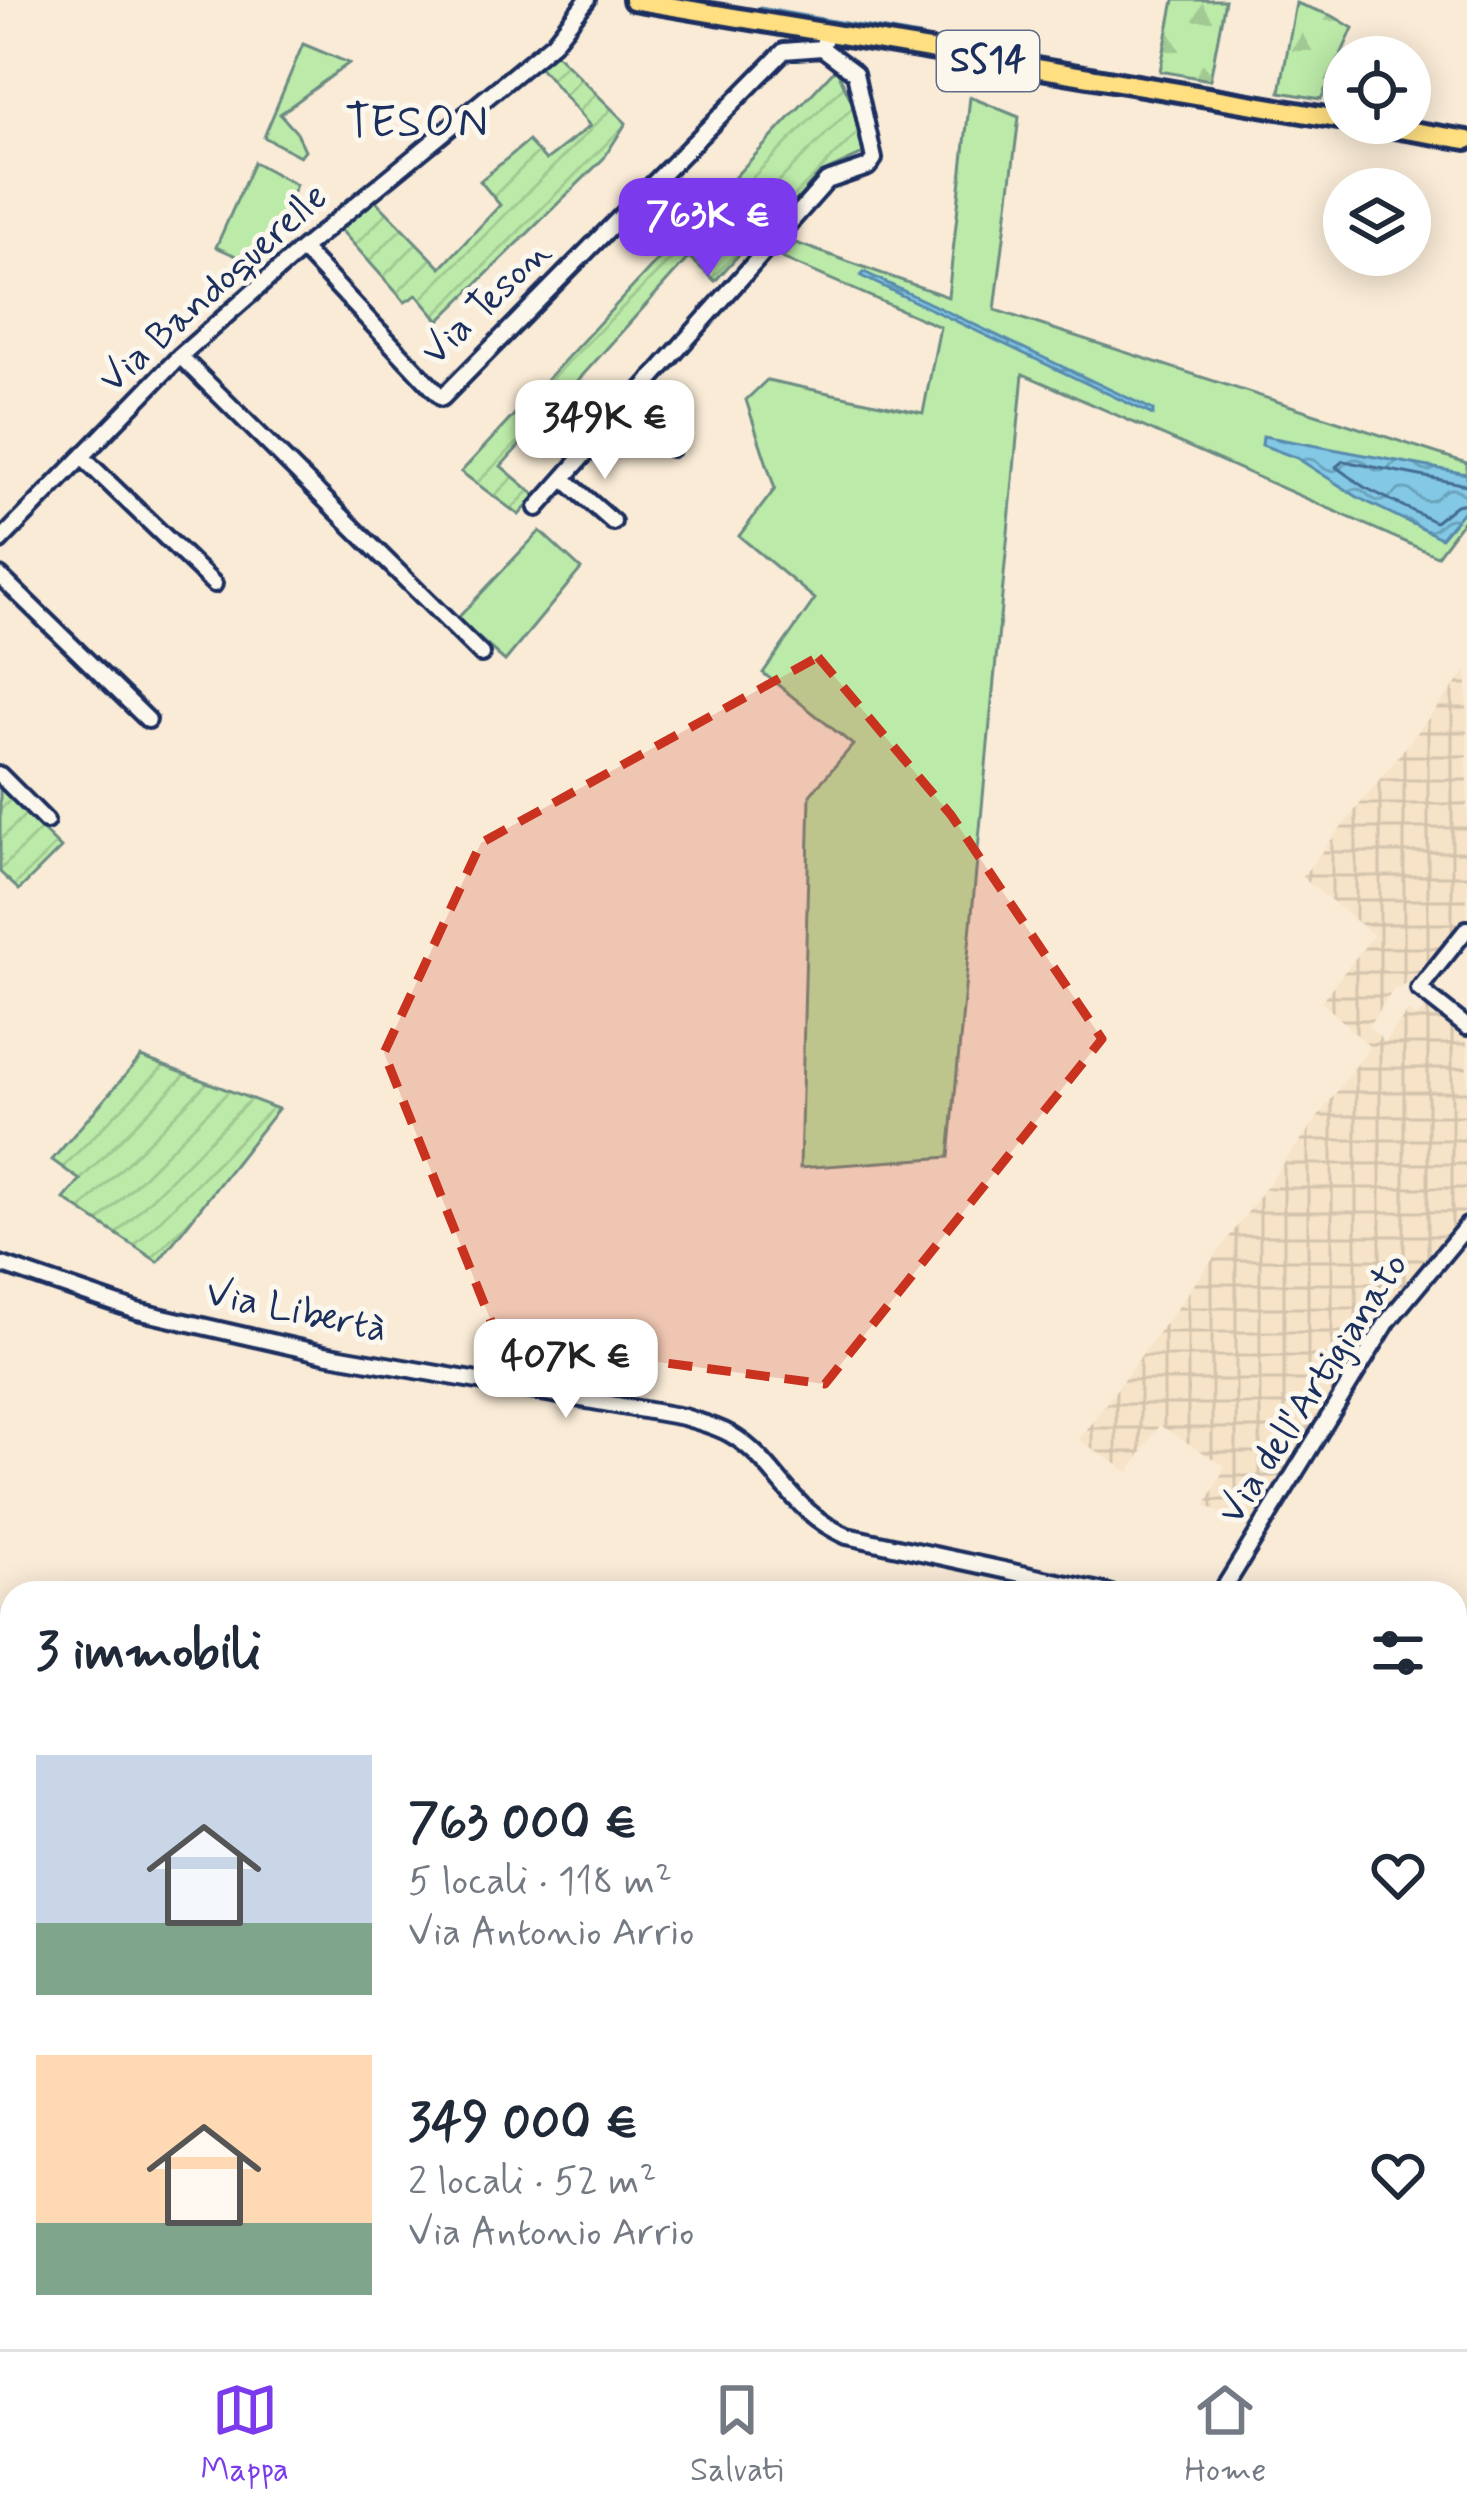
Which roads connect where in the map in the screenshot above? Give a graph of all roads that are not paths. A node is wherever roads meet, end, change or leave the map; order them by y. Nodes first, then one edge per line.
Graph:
1 (587, 0) edge
2 (632, 0) edge
3 (824, 41) junction
4 (1323, 117) edge
5 (1431, 134) edge
6 (1467, 140) edge
7 (302, 249) junction
8 (180, 356) junction
9 (627, 407) junction
10 (670, 448) dead end
11 (82, 457) junction
12 (564, 478) junction
13 (537, 508) dead end
14 (613, 522) dead end
15 (0, 542) edge
16 (0, 577) edge
17 (214, 584) dead end
18 (481, 654) dead end
19 (148, 720) dead end
20 (0, 776) edge
21 (46, 821) dead end
22 (1467, 928) edge
23 (1467, 1027) edge
24 (1467, 1226) edge
25 (0, 1264) edge
26 (1054, 1581) edge
27 (1228, 1581) edge

1 - 7 street, Via Bandoquerelle
2 - 3 main road, SS14
3 - 4 main road, SS14
3 - 7 street, Via Teson
3 - 9 street
5 - 6 main road
7 - 8 street, Via Bandoquerelle
8 - 11 street, Via Bandoquerelle
8 - 18 street
9 - 10 street
9 - 12 street
11 - 15 street, Via Bandoquerelle
11 - 17 street
12 - 13 street
12 - 14 street
16 - 19 street
20 - 21 street
22 - 23 street
24 - 27 street, Via dell'Artigianato
25 - 26 street, Via Libertà

